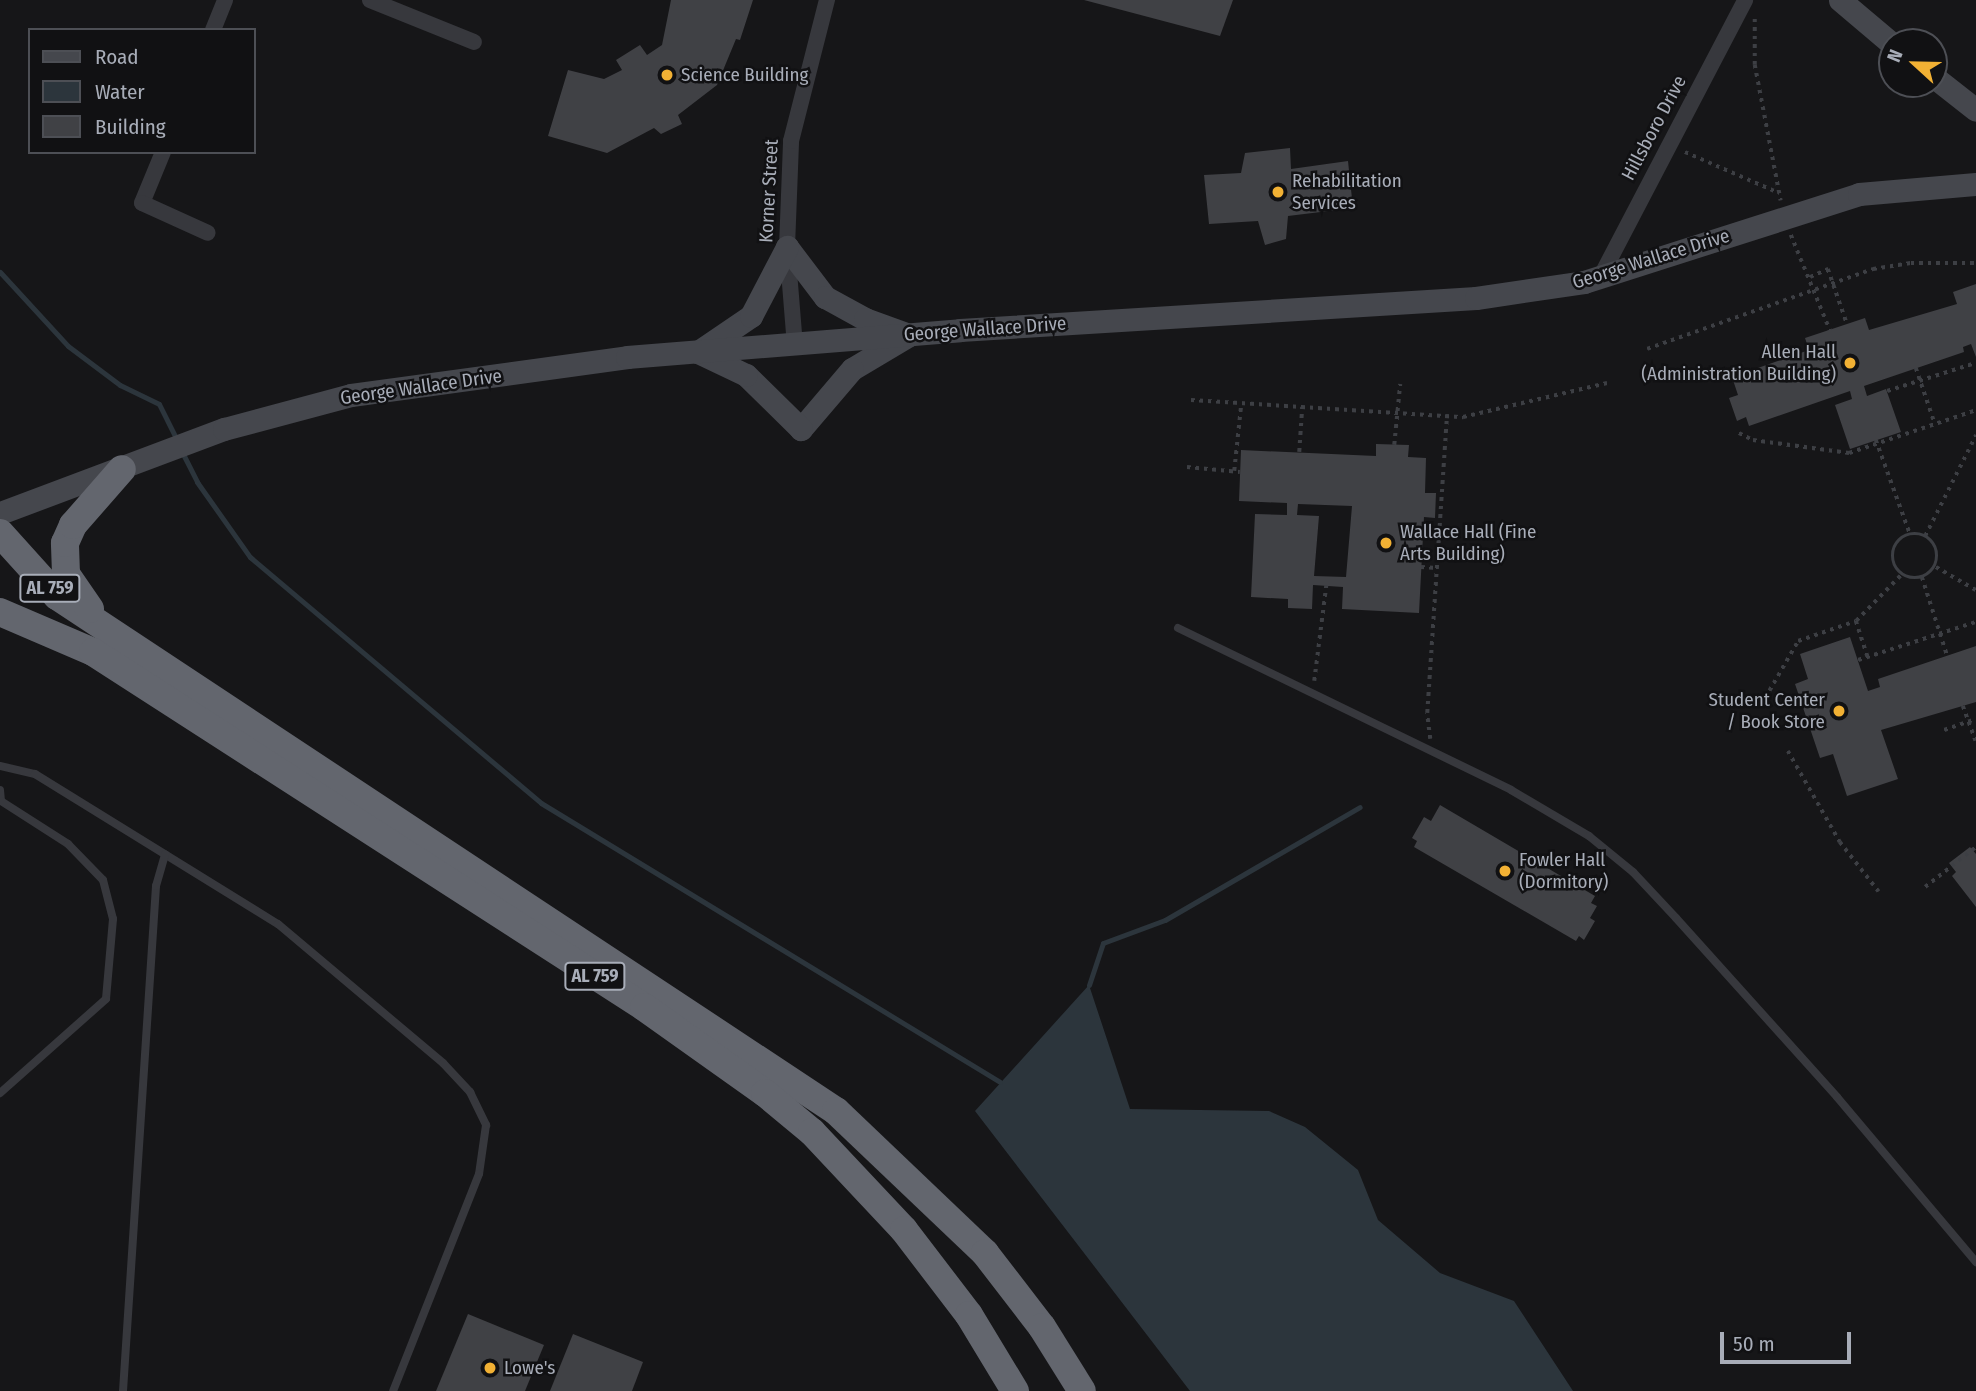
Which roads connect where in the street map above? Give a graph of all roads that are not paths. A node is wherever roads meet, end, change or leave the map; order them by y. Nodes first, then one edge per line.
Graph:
1 (225, 0) edge
2 (370, 0) edge
3 (827, 0) edge
4 (1840, 0) edge
5 (1750, 6) edge
6 (214, 28) edge
7 (1878, 32) edge
8 (474, 42) dead end
9 (1948, 89) edge
10 (1976, 110) edge
11 (162, 154) edge
12 (1976, 184) edge
13 (208, 233) dead end
14 (787, 247) junction
15 (1601, 276) junction
16 (909, 335) junction
17 (794, 346) junction
18 (698, 352) junction
19 (122, 469) junction
20 (0, 513) edge
21 (0, 533) edge
22 (0, 554) edge
23 (0, 612) edge
24 (1178, 628) dead end
25 (102, 642) junction
26 (0, 766) edge
27 (0, 790) edge
28 (0, 802) edge
29 (165, 854) junction
30 (0, 1093) edge
31 (1976, 1262) edge
32 (123, 1391) edge
33 (393, 1391) edge
34 (1015, 1391) edge
35 (1082, 1391) edge

1 - 6 street
2 - 8 street
3 - 14 street, Korner Street
4 - 7 street
5 - 15 street, Hillsboro Drive
9 - 10 street
11 - 13 street
12 - 15 street, George Wallace Drive
14 - 16 street
14 - 17 street, Korner Street
14 - 18 street
15 - 16 street, George Wallace Drive
16 - 17 street, George Wallace Drive
16 - 18 street
17 - 18 street, George Wallace Drive
18 - 19 street, George Wallace Drive
19 - 20 street, George Wallace Drive
19 - 25 highway
21 - 25 highway, AL 759
22 - 25 highway, AL 759
23 - 25 highway
24 - 31 lane
25 - 34 highway, AL 759
25 - 35 highway, AL 759
26 - 29 lane
27 - 28 lane
28 - 30 lane
29 - 32 lane
29 - 33 lane

